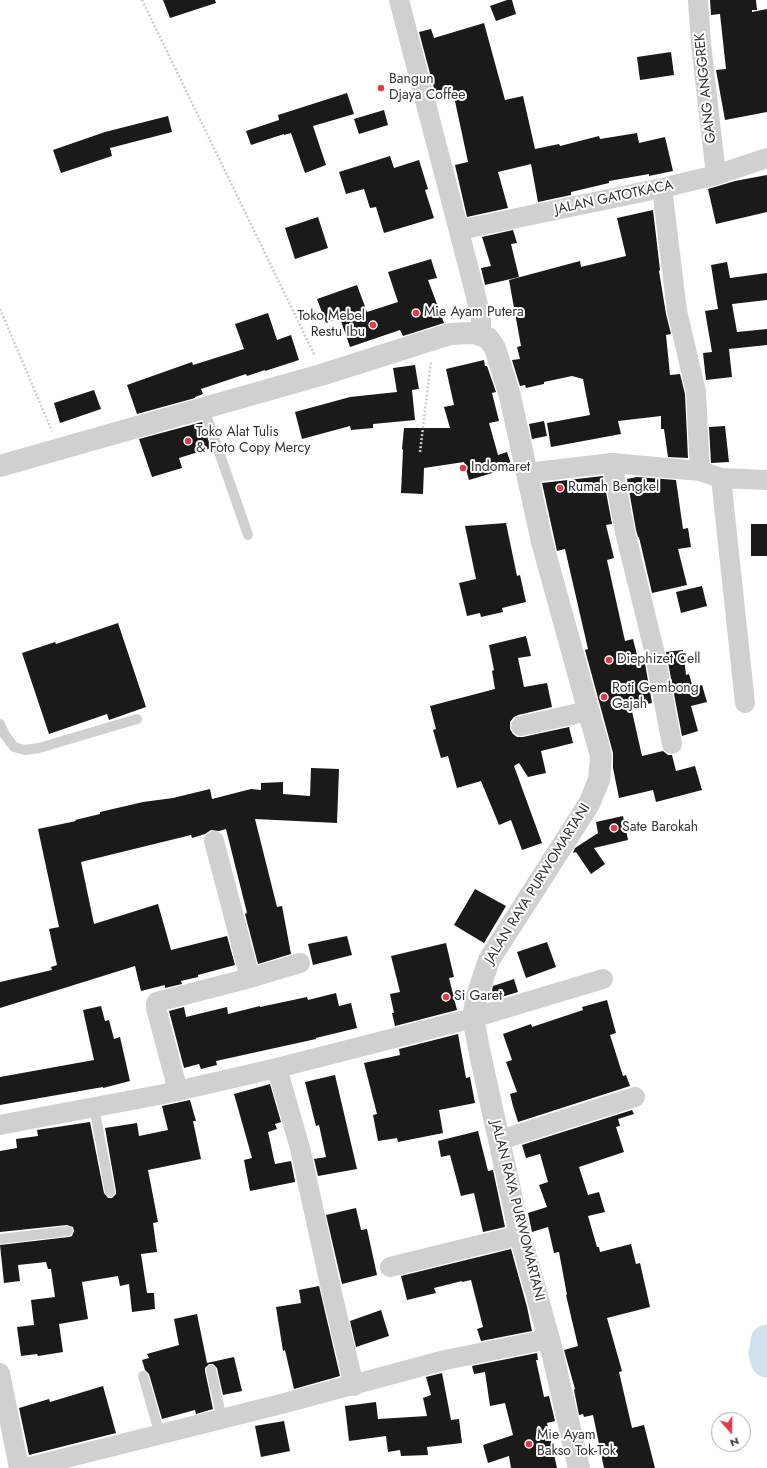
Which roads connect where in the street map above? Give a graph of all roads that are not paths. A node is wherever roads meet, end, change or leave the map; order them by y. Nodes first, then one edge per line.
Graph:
1 (399, 0) edge
2 (698, 0) edge
3 (767, 158) edge
4 (716, 175) junction
5 (662, 188) junction
6 (458, 230) junction
7 (481, 335) junction
8 (204, 409) junction
9 (612, 463) junction
10 (0, 466) edge
11 (700, 471) junction
12 (527, 473) junction
13 (721, 478) junction
14 (767, 480) edge
15 (248, 535) dead end
16 (745, 703) dead end
17 (588, 711) junction
18 (137, 719) dead end
19 (0, 724) edge
20 (521, 726) dead end
21 (672, 744) dead end
22 (214, 841) dead end
23 (300, 963) dead end
24 (250, 978) junction
25 (603, 979) dead end
26 (473, 1018) junction
27 (277, 1068) junction
28 (178, 1091) junction
29 (635, 1097) dead end
30 (94, 1107) junction
31 (0, 1125) edge
32 (500, 1140) junction
33 (110, 1192) dead end
34 (68, 1231) dead end
35 (520, 1235) junction
36 (0, 1239) edge
37 (390, 1267) dead end
38 (549, 1339) junction
39 (211, 1370) dead end
40 (0, 1373) edge
41 (144, 1376) dead end
42 (354, 1386) junction
43 (222, 1419) junction
44 (160, 1435) junction
45 (19, 1468) edge
46 (26, 1468) edge
47 (579, 1468) edge

1 - 6 street
2 - 4 street, GANG ANGGREK
3 - 4 street, JALAN GATOTKACA
4 - 5 street, JALAN GATOTKACA
5 - 6 street, JALAN GATOTKACA
5 - 11 street
6 - 7 street
7 - 8 street
7 - 12 street, JALAN RAYA PURWOMARTANI
8 - 10 street
8 - 15 lane
9 - 11 street
9 - 12 street
9 - 21 street
11 - 13 street
12 - 17 street, JALAN RAYA PURWOMARTANI
13 - 14 street
13 - 16 street
17 - 20 street
17 - 26 street, JALAN RAYA PURWOMARTANI
18 - 19 lane
22 - 24 street
23 - 24 street
24 - 28 street
25 - 26 street
26 - 27 street
26 - 32 street, JALAN RAYA PURWOMARTANI
27 - 28 street
27 - 42 street
28 - 30 street
29 - 32 street
30 - 31 street
30 - 33 lane
32 - 35 street, JALAN RAYA PURWOMARTANI
34 - 36 lane
35 - 37 street
35 - 38 street, JALAN RAYA PURWOMARTANI
38 - 42 street
38 - 47 street, JALAN RAYA PURWOMARTANI
39 - 43 lane
40 - 45 street
41 - 44 lane
42 - 43 street
43 - 44 street
44 - 46 street

